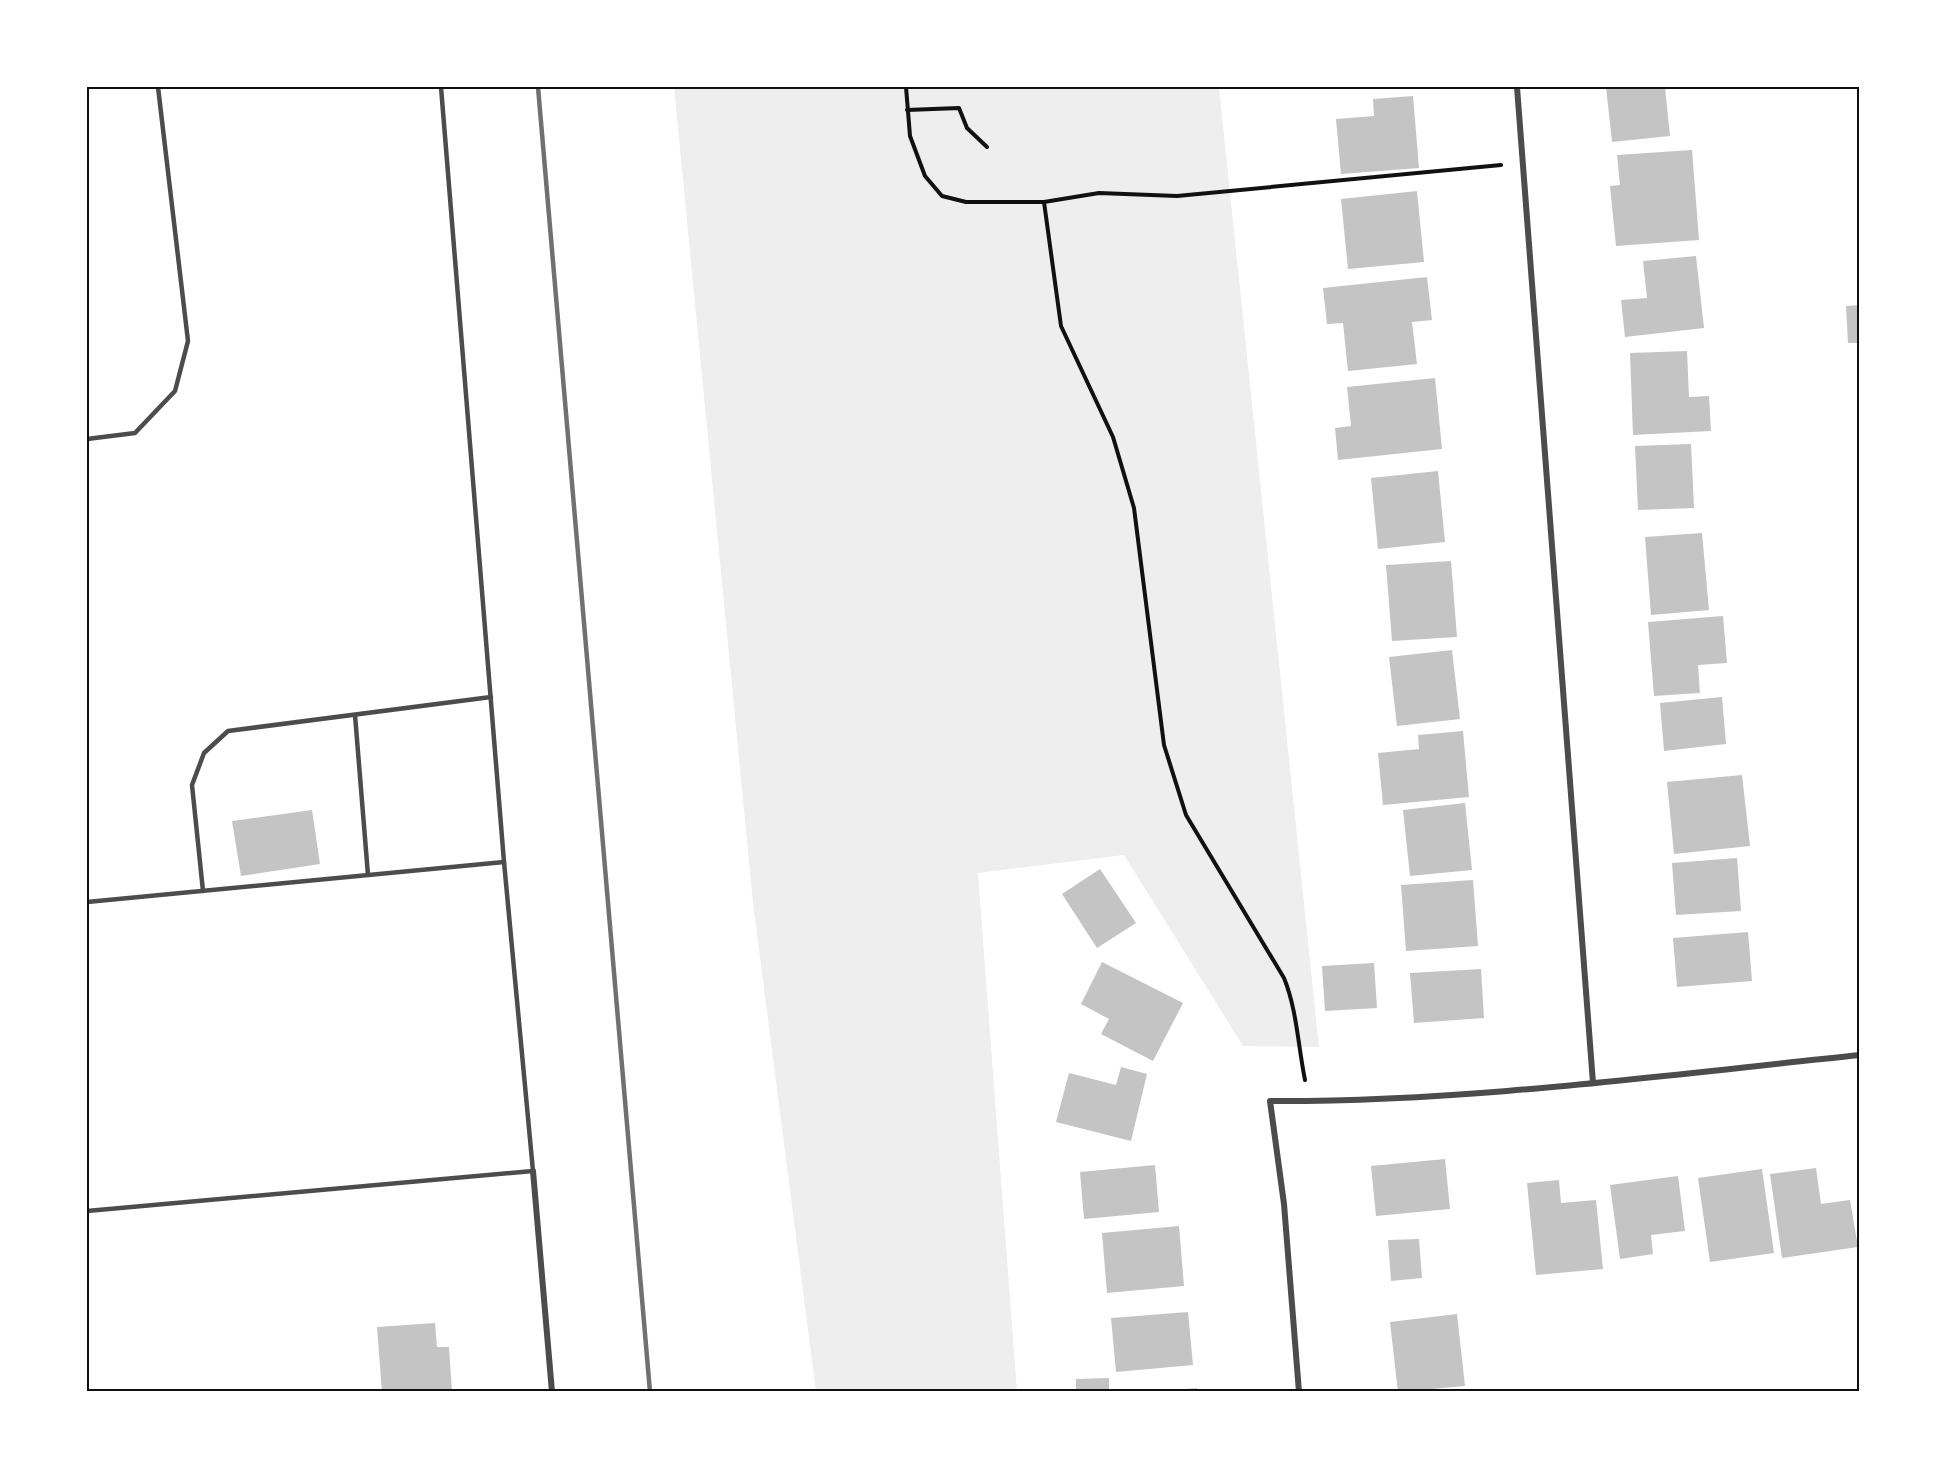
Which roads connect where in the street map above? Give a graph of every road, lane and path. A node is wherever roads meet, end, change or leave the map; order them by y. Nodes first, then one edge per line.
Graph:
1 (158, 87) edge
2 (441, 87) edge
3 (906, 87) edge
4 (1517, 87) edge
5 (907, 110) junction
6 (987, 147) dead end
7 (1523, 163) junction
8 (1044, 202) junction
9 (87, 439) edge
10 (491, 697) junction
11 (355, 715) junction
12 (504, 862) junction
13 (368, 875) junction
14 (203, 891) junction
15 (87, 902) edge
16 (1860, 1055) edge
17 (1593, 1083) junction
18 (1309, 1101) junction
19 (533, 1172) junction
20 (87, 1211) edge
21 (552, 1392) edge
22 (1299, 1392) edge

1 - 9 lane
2 - 10 lane
3 - 5 path
4 - 7 street
5 - 6 path
5 - 8 path
7 - 8 path
7 - 17 street
8 - 18 path
10 - 11 lane
10 - 12 lane
11 - 13 lane
11 - 14 lane
12 - 13 lane
12 - 19 lane
13 - 14 lane
14 - 15 lane
16 - 17 street
17 - 18 street
18 - 22 street
19 - 20 lane
19 - 21 street

